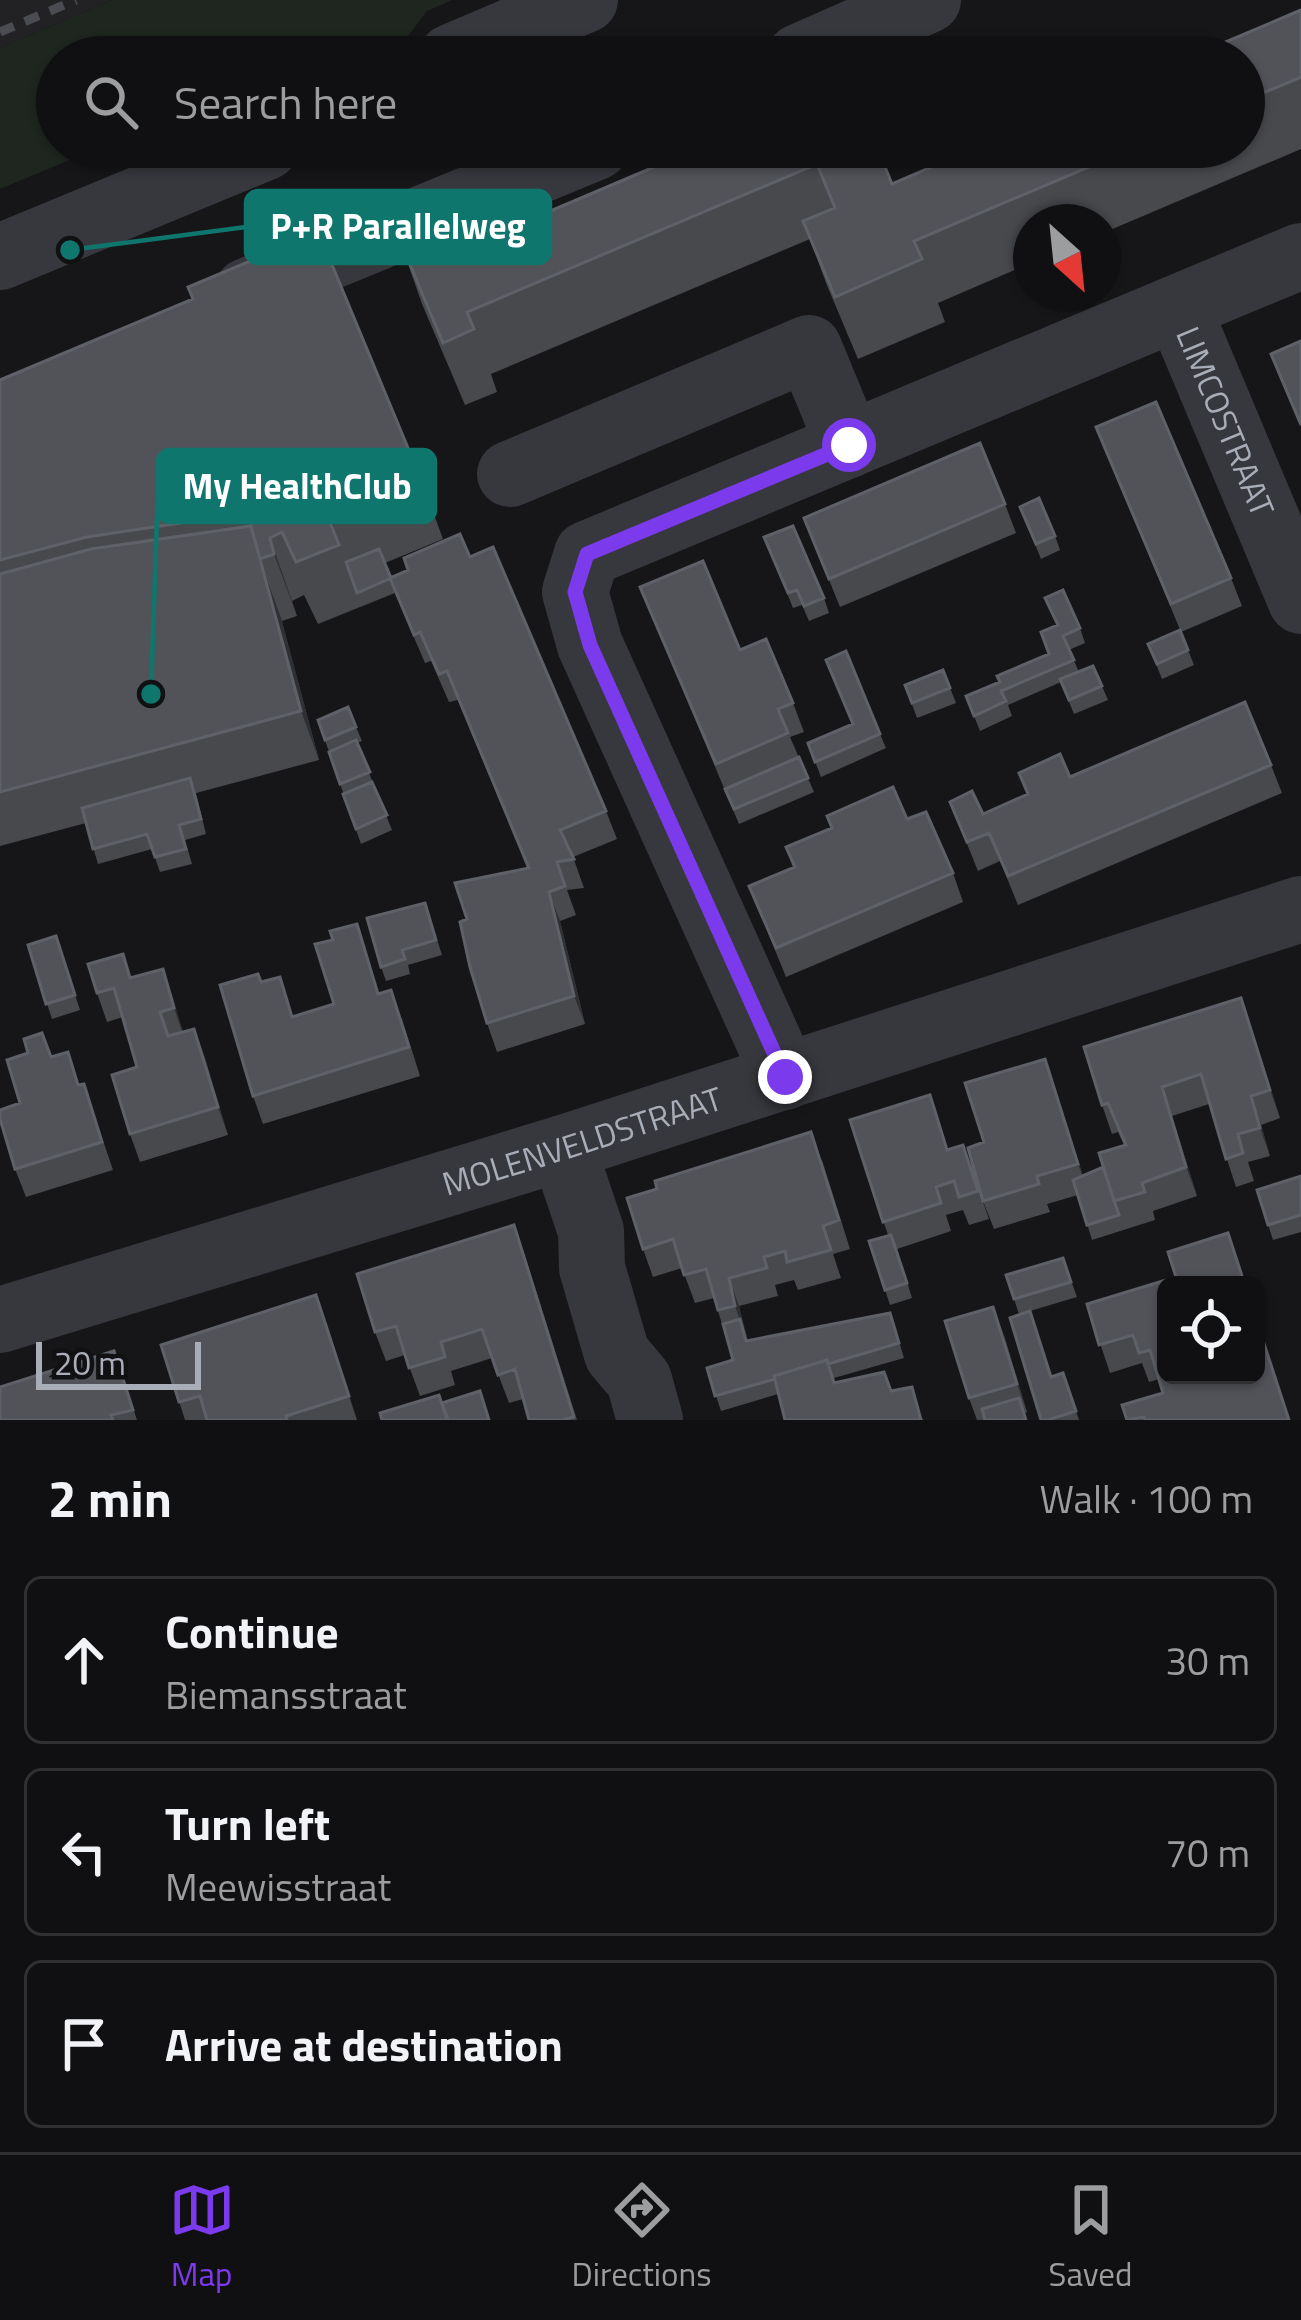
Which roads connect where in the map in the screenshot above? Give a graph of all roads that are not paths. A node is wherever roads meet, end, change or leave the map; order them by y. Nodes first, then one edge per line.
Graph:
1 (585, 0) edge
2 (928, 0) edge
3 (539, 36) edge
4 (847, 36) edge
5 (215, 168) edge
6 (542, 168) edge
7 (1301, 256) edge
8 (0, 257) edge
9 (1178, 308) junction
10 (195, 313) edge
11 (849, 445) junction
12 (510, 474) dead end
13 (1301, 601) edge
14 (1301, 909) edge
15 (785, 1077) junction
16 (563, 1148) junction
17 (0, 1320) edge
18 (650, 1420) edge

1 - 3 street
2 - 4 street
5 - 8 street
6 - 10 street
7 - 9 street
9 - 11 street
9 - 13 street, LIMCOSTRAAT
11 - 12 street
11 - 15 street
14 - 15 street, MOLENVELDSTRAAT
15 - 16 street, MOLENVELDSTRAAT
16 - 17 street, MOLENVELDSTRAAT
16 - 18 street

